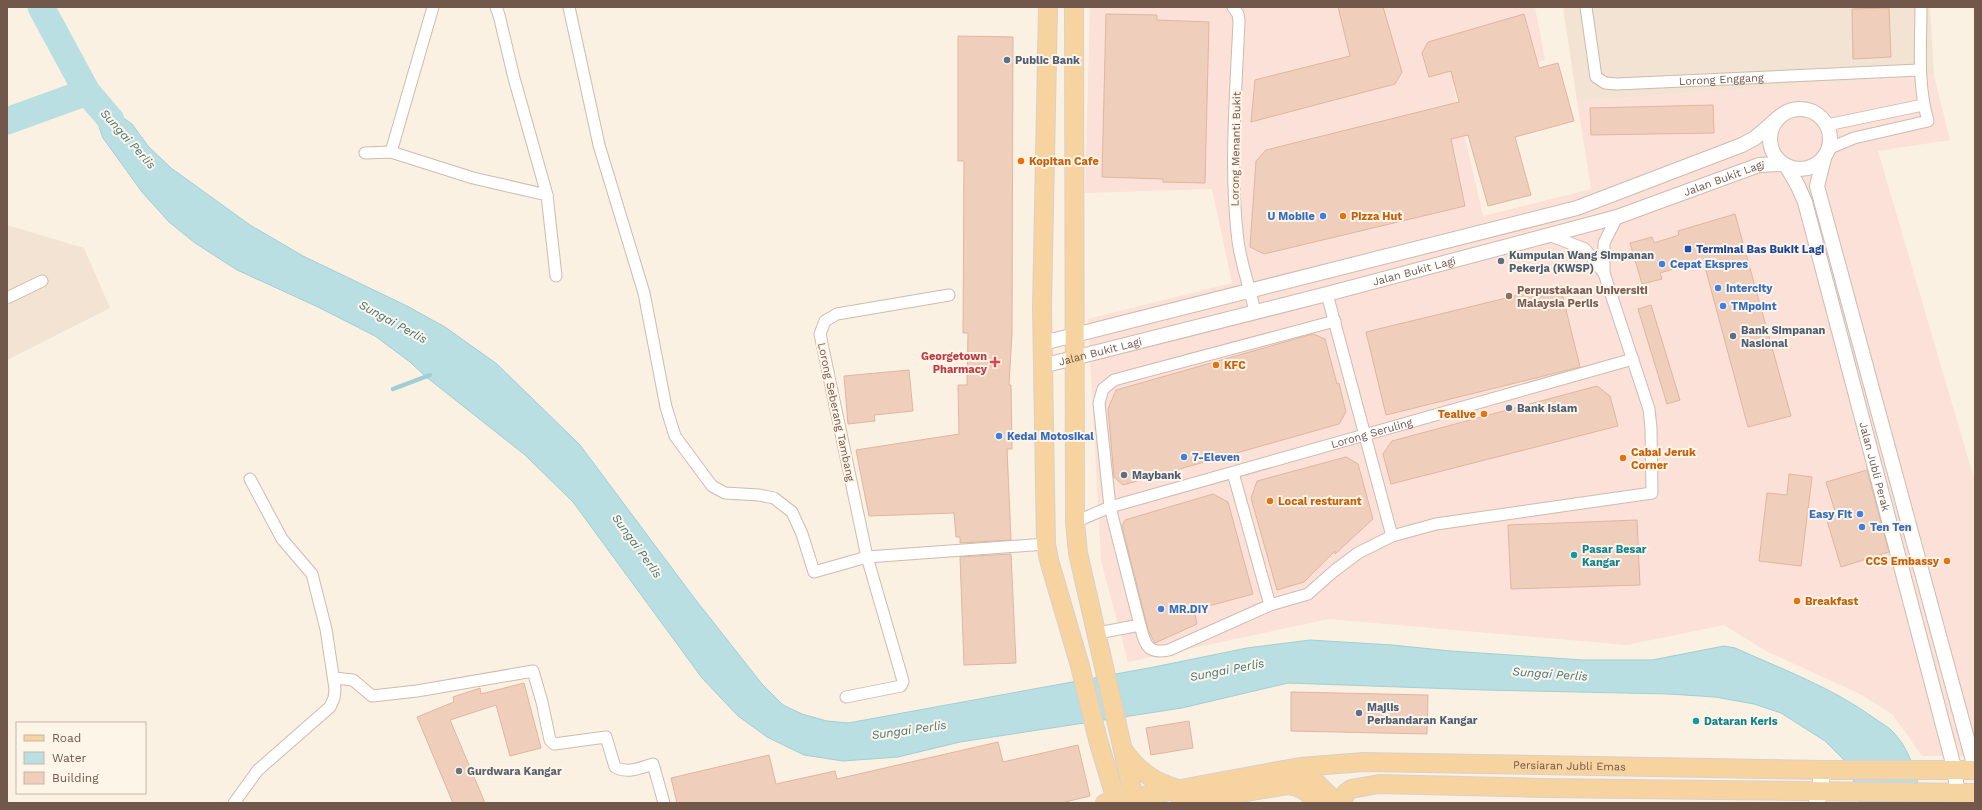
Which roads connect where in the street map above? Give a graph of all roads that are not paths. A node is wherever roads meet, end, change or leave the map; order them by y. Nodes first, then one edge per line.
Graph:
1 (433, 7) edge
2 (496, 7) edge
3 (569, 7) edge
4 (1048, 7) edge
5 (1074, 7) edge
6 (1234, 7) edge
7 (1586, 7) edge
8 (1921, 7) edge
9 (1919, 70) junction
10 (1923, 105) junction
11 (1778, 118) junction
12 (1827, 124) junction
13 (391, 152) junction
14 (366, 153) dead end
15 (1827, 153) junction
16 (1784, 165) junction
17 (547, 195) junction
18 (1617, 217) junction
19 (1549, 235) junction
20 (1604, 273) junction
21 (556, 276) dead end
22 (42, 282) dead end
23 (1251, 291) junction
24 (1327, 294) junction
25 (949, 295) dead end
26 (7, 298) edge
27 (1255, 312) junction
28 (1335, 321) junction
29 (1075, 336) junction
30 (1043, 343) junction
31 (1075, 358) junction
32 (1633, 359) junction
33 (1042, 366) junction
34 (1365, 435) junction
35 (1232, 473) junction
36 (250, 479) dead end
37 (1110, 507) junction
38 (1075, 522) junction
39 (1392, 536) junction
40 (1046, 544) junction
41 (867, 557) junction
42 (1270, 606) junction
43 (1140, 625) junction
44 (1098, 633) junction
45 (334, 678) junction
46 (846, 697) dead end
47 (1120, 743) junction
48 (1436, 763) junction
49 (1338, 764) junction
50 (1294, 768) junction
51 (1975, 769) edge
52 (1831, 770) junction
53 (1955, 770) junction
54 (1437, 785) junction
55 (1744, 789) junction
56 (1957, 793) junction
57 (1975, 793) edge
58 (1320, 795) edge
59 (1181, 796) edge
60 (1818, 797) edge
61 (1840, 797) edge
62 (1121, 801) edge
63 (234, 803) edge
64 (664, 803) edge
65 (1314, 803) edge
66 (1339, 803) edge
67 (1770, 803) edge

1 - 13 street
2 - 17 street
3 - 41 street
4 - 30 main road
5 - 29 main road
6 - 23 street, Lorong Menanti Bukit
7 - 9 street, Lorong Enggang
8 - 9 street
9 - 10 street
10 - 12 street
10 - 15 street
11 - 12 street
11 - 16 street
11 - 23 street, Jalan Bukit Lagi
12 - 15 street
13 - 14 street
13 - 17 street
15 - 16 street
15 - 51 street, Jalan Jubli Perak
16 - 18 street, Jalan Bukit Lagi
16 - 53 street, Jalan Jubli Perak
17 - 21 street
18 - 19 street, Jalan Bukit Lagi
18 - 20 street
19 - 20 street
19 - 24 street, Jalan Bukit Lagi
20 - 32 street
22 - 26 street
23 - 27 street, Lorong Menanti Bukit
23 - 29 street, Jalan Bukit Lagi
24 - 27 street, Jalan Bukit Lagi
24 - 28 street
25 - 41 street, Lorong Seberang Tambang
27 - 31 street, Jalan Bukit Lagi
28 - 34 street
28 - 37 street
29 - 30 street, Jalan Bukit Lagi
29 - 31 main road
30 - 33 main road
31 - 33 street, Jalan Bukit Lagi
31 - 38 main road
32 - 34 street, Lorong Seruling
32 - 39 street
33 - 40 main road
34 - 35 street, Lorong Seruling
34 - 39 street
35 - 37 street, Lorong Seruling
35 - 42 street
36 - 45 street
37 - 38 street, Lorong Seruling
37 - 43 street
38 - 44 main road
39 - 42 street
40 - 41 street
40 - 62 main road
41 - 46 street, Lorong Seberang Tambang
42 - 43 street
43 - 44 street
44 - 47 main road
45 - 63 street
45 - 64 street
47 - 59 main road
47 - 62 main road
48 - 49 main road, Persiaran Jubli Emas
48 - 52 main road, Persiaran Jubli Emas
48 - 54 main road
49 - 50 main road, Persiaran Jubli Emas
49 - 58 main road
50 - 58 main road
50 - 59 main road, Persiaran Jubli Emas
51 - 53 main road, Persiaran Jubli Emas
52 - 53 main road, Persiaran Jubli Emas
52 - 60 main road
53 - 56 street, Jalan Jubli Perak
54 - 55 main road, Persiaran Jubli Emas
54 - 66 main road, Persiaran Jubli Emas
55 - 60 main road, Persiaran Jubli Emas
55 - 67 main road
56 - 57 main road, Persiaran Jubli Emas
56 - 61 main road, Persiaran Jubli Emas
58 - 66 main road
59 - 62 main road
59 - 65 main road
60 - 61 main road, Persiaran Jubli Emas

